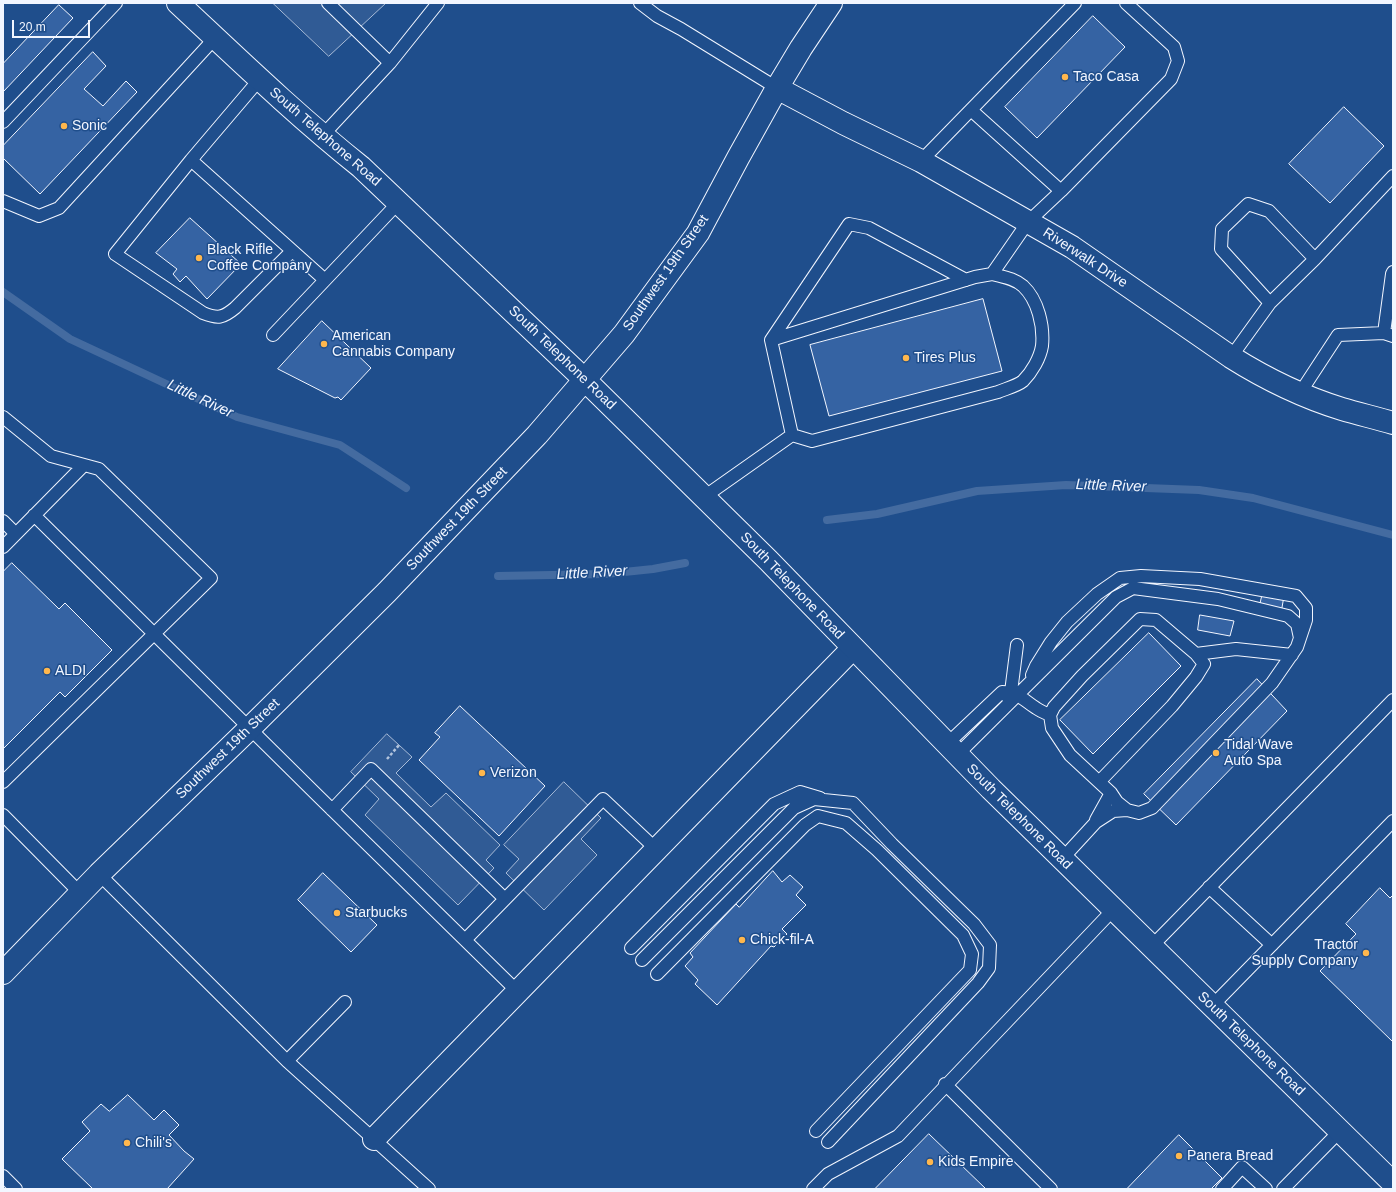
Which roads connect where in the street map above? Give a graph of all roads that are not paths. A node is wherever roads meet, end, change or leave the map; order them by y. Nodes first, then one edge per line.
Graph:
1 (116, 3) edge
2 (178, 3) edge
3 (328, 3) edge
4 (640, 3) edge
5 (831, 3) edge
6 (1075, 3) edge
7 (1126, 3) edge
8 (434, 4) edge
9 (215, 38) junction
10 (390, 63) junction
11 (259, 80) junction
12 (777, 88) junction
13 (971, 110) junction
14 (3, 122) edge
15 (322, 136) junction
16 (191, 160) junction
17 (921, 161) junction
18 (1393, 176) edge
19 (1061, 191) junction
20 (3, 201) edge
21 (399, 202) junction
22 (1028, 222) junction
23 (292, 251) junction
24 (1315, 260) junction
25 (1393, 272) edge
26 (992, 274) junction
27 (325, 280) junction
28 (966, 280) junction
29 (1270, 303) junction
30 (1389, 334) edge
31 (273, 335) dead end
32 (771, 340) junction
33 (1231, 357) junction
34 (585, 380) junction
35 (1300, 393) junction
36 (3, 417) edge
37 (1393, 423) edge
38 (792, 435) junction
39 (84, 465) junction
40 (704, 497) junction
41 (34, 515) junction
42 (3, 521) edge
43 (16, 534) junction
44 (3, 547) edge
45 (154, 634) junction
46 (1300, 638) junction
47 (1017, 645) dead end
48 (853, 648) junction
49 (1196, 654) junction
50 (1292, 655) junction
51 (1028, 684) junction
52 (1014, 693) junction
53 (1393, 700) edge
54 (1050, 715) junction
55 (250, 728) junction
56 (952, 750) junction
57 (3, 782) edge
58 (1099, 782) junction
59 (1111, 793) junction
60 (831, 801) junction
61 (332, 810) junction
62 (1127, 810) junction
63 (3, 815) edge
64 (1393, 821) edge
65 (1090, 829) junction
66 (656, 849) junction
67 (1062, 859) junction
68 (99, 874) junction
69 (1210, 887) junction
70 (80, 893) junction
71 (505, 899) junction
72 (1114, 910) junction
73 (465, 940) junction
74 (1272, 945) junction
75 (1151, 946) junction
76 (631, 948) dead end
77 (642, 960) dead end
78 (3, 973) edge
79 (657, 974) dead end
80 (518, 992) junction
81 (345, 1002) dead end
82 (1212, 1006) junction
83 (287, 1061) junction
84 (946, 1084) junction
85 (816, 1131) dead end
86 (1340, 1131) junction
87 (374, 1139) junction
88 (828, 1142) dead end
89 (3, 1176) edge
90 (1393, 1183) edge
91 (1049, 1187) edge
92 (16, 1189) edge
93 (429, 1189) edge
94 (813, 1189) edge
95 (1222, 1189) edge
96 (1266, 1189) edge
97 (1283, 1189) edge

1 - 14 lane
2 - 9 street, South Telephone Road
3 - 10 lane
4 - 12 lane
5 - 12 street, Southwest 19th Street
6 - 13 lane
7 - 19 lane
8 - 10 lane
9 - 11 street, South Telephone Road
9 - 20 lane
10 - 15 lane
11 - 15 street, South Telephone Road
11 - 16 lane
12 - 17 street, Riverwalk Drive
12 - 34 street, Southwest 19th Street
13 - 17 lane
13 - 19 lane
15 - 21 street, South Telephone Road
16 - 23 lane
16 - 23 lane
17 - 22 street, Riverwalk Drive
18 - 24 lane
19 - 22 lane
21 - 27 lane
21 - 34 street, South Telephone Road
22 - 26 lane
22 - 33 street, Riverwalk Drive
23 - 27 lane
24 - 29 lane
24 - 29 lane
25 - 30 lane
26 - 28 lane
26 - 38 lane
27 - 31 lane
28 - 32 lane
28 - 32 lane
29 - 33 lane
30 - 35 lane
32 - 38 lane
33 - 35 street, Riverwalk Drive
34 - 40 street, South Telephone Road
34 - 55 street, Southwest 19th Street
35 - 37 street, Riverwalk Drive
36 - 39 lane
38 - 40 lane
39 - 41 lane
39 - 45 lane
40 - 48 street, South Telephone Road
41 - 43 lane
41 - 45 lane
42 - 43 lane
43 - 44 lane
45 - 55 lane
45 - 57 lane
46 - 50 lane
46 - 51 lane
46 - 51 lane
47 - 52 lane
48 - 56 street, South Telephone Road
48 - 66 street
49 - 50 lane
49 - 54 lane
49 - 58 lane
50 - 62 lane
51 - 52 lane
52 - 54 lane
52 - 56 lane
52 - 56 lane
53 - 69 lane
54 - 58 lane
55 - 61 lane
55 - 68 street, Southwest 19th Street
56 - 67 street, South Telephone Road
58 - 59 lane
59 - 62 lane
59 - 65 lane
60 - 76 lane
60 - 77 lane
60 - 88 lane
61 - 71 lane
61 - 73 lane
62 - 65 lane
63 - 70 lane
64 - 74 lane
65 - 67 lane
66 - 71 lane
66 - 80 street
67 - 72 street, South Telephone Road
68 - 70 street, Southwest 19th Street
68 - 83 lane
69 - 74 lane
69 - 75 lane
70 - 78 street, Southwest 19th Street
71 - 73 lane
72 - 75 street, South Telephone Road
72 - 84 lane
73 - 80 lane
74 - 82 lane
75 - 82 street, South Telephone Road
79 - 85 lane
80 - 87 street
81 - 83 lane
82 - 86 street, South Telephone Road
83 - 87 lane
84 - 91 lane
84 - 94 lane
86 - 90 street, South Telephone Road
86 - 97 lane
87 - 93 lane
89 - 92 lane
95 - 96 lane

